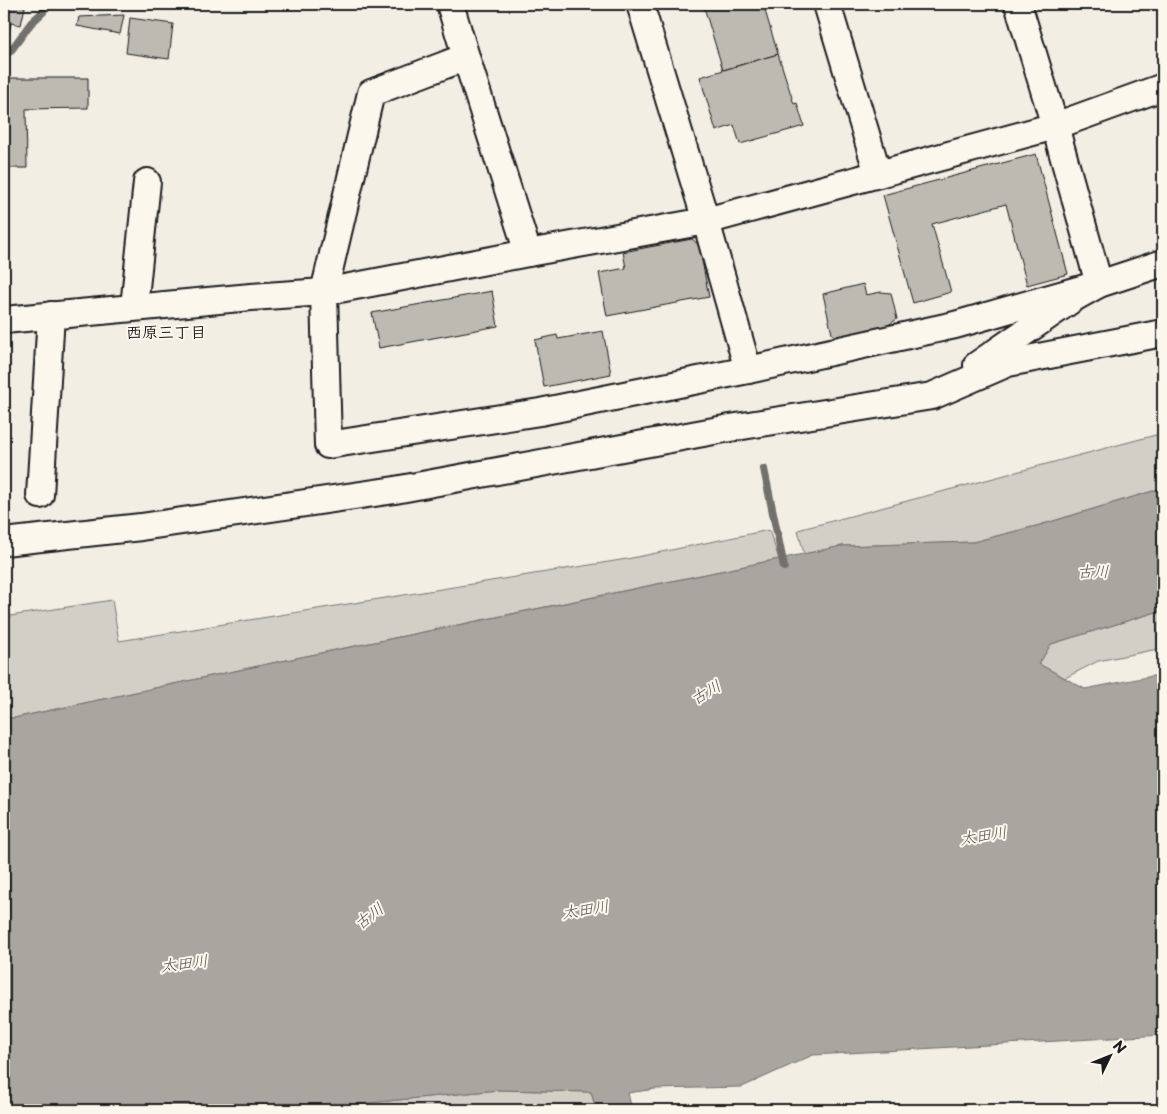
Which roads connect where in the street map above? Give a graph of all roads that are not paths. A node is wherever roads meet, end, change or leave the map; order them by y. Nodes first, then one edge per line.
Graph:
1 (450, 4) edge
2 (640, 4) edge
3 (827, 4) edge
4 (1018, 4) edge
5 (466, 57) junction
6 (1163, 87) edge
7 (1055, 126) junction
8 (878, 174) junction
9 (147, 182) dead end
10 (706, 221) junction
11 (528, 253) junction
12 (1163, 263) edge
13 (1100, 284) junction
14 (324, 292) junction
15 (134, 307) junction
16 (51, 315) junction
17 (4, 320) edge
18 (1163, 333) edge
19 (748, 370) junction
20 (932, 396) junction
21 (40, 495) dead end
22 (4, 542) edge

1 - 5 street
2 - 10 street
3 - 8 street
4 - 7 street
5 - 11 street
5 - 14 street
6 - 7 street
7 - 8 street
7 - 13 street
8 - 10 street
9 - 15 street
10 - 11 street
10 - 19 street
11 - 14 street
12 - 13 street
13 - 19 street
13 - 20 street
14 - 15 street
14 - 19 street
15 - 16 street
16 - 17 street
16 - 21 street
18 - 20 street
20 - 22 street

